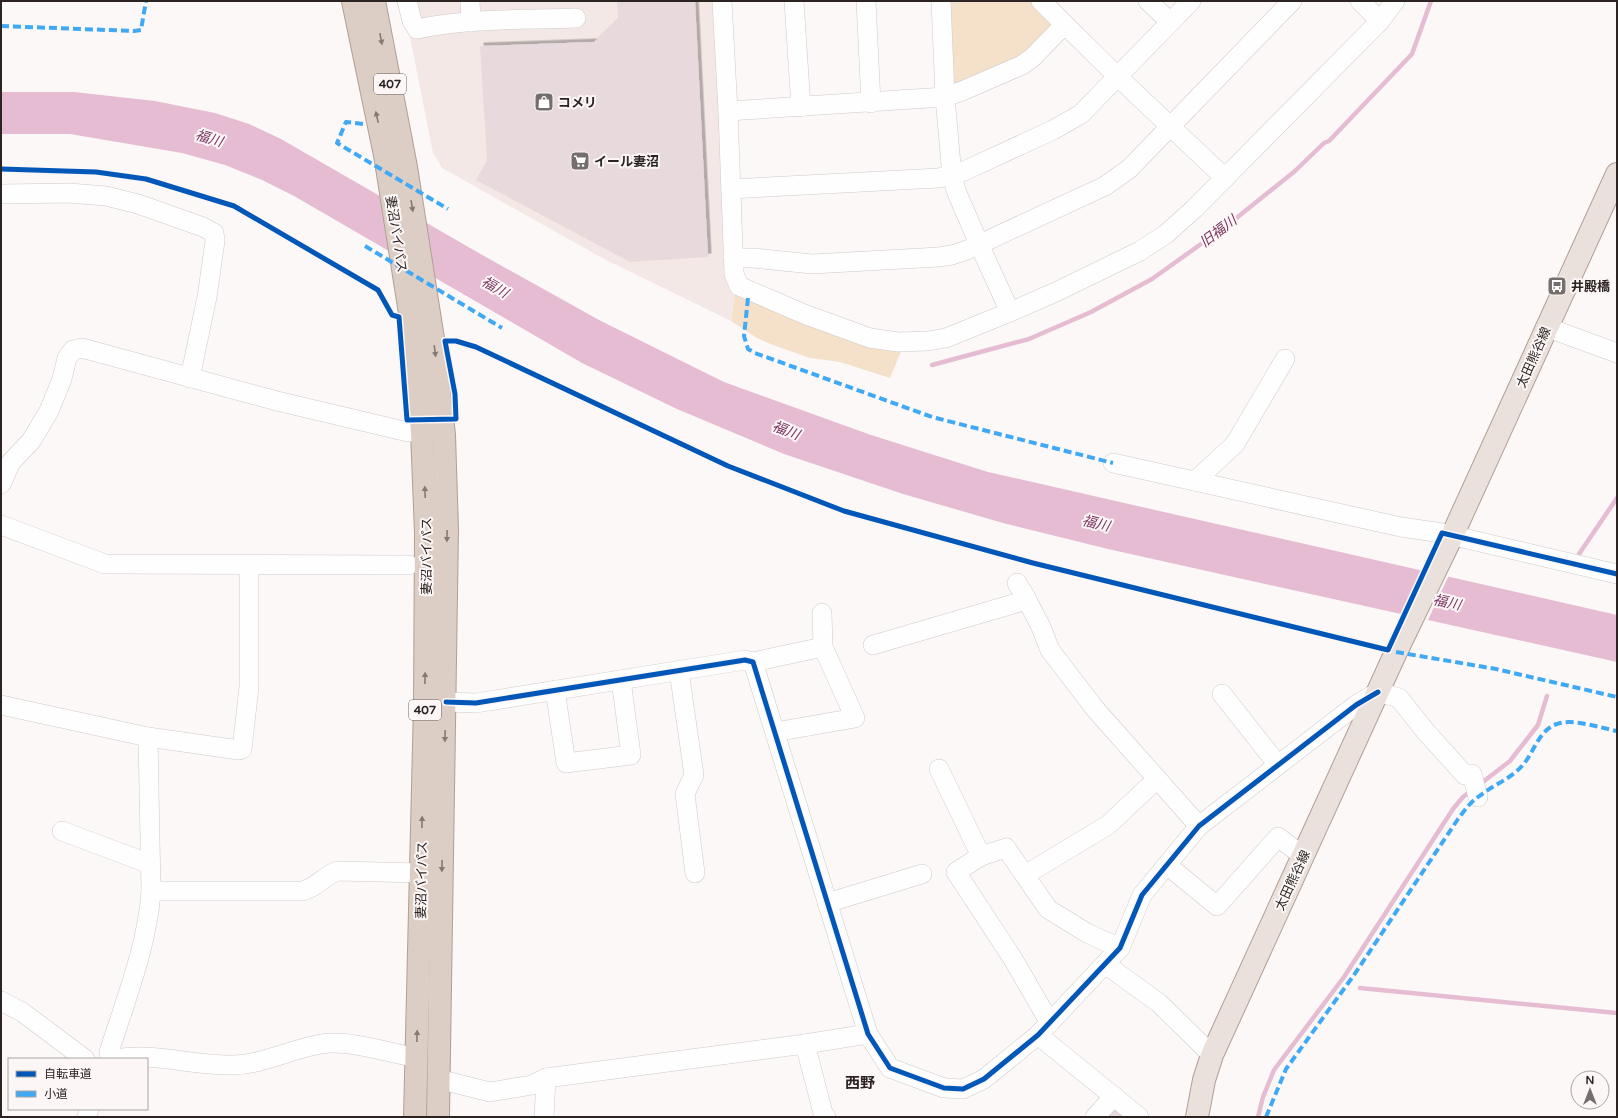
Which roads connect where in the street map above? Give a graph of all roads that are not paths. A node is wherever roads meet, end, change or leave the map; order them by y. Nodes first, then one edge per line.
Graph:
1 (353, 1) edge
2 (374, 1) edge
3 (407, 1) edge
4 (470, 1) edge
5 (722, 1) edge
6 (794, 1) edge
7 (866, 1) edge
8 (940, 1) edge
9 (1041, 1) edge
10 (1148, 1) edge
11 (1191, 1) edge
12 (1292, 1) edge
13 (1360, 1) edge
14 (1395, 1) edge
15 (576, 18) dead end
16 (1380, 21) junction
17 (471, 22) junction
18 (1170, 22) junction
19 (1064, 25) junction
20 (1117, 76) junction
21 (945, 97) junction
22 (870, 103) junction
23 (801, 106) junction
24 (728, 111) junction
25 (1170, 126) junction
26 (1617, 174) edge
27 (952, 176) junction
28 (1225, 178) junction
29 (731, 189) junction
30 (1, 194) edge
31 (979, 244) junction
32 (733, 258) junction
33 (1010, 312) junction
34 (1546, 327) junction
35 (1617, 353) edge
36 (1285, 359) dead end
37 (190, 378) junction
38 (433, 432) junction
39 (1113, 463) dead end
40 (1195, 481) junction
41 (1, 484) edge
42 (1, 524) edge
43 (1451, 538) junction
44 (409, 565) dead end
45 (249, 566) junction
46 (1617, 574) edge
47 (1016, 583) dead end
48 (1027, 600) junction
49 (822, 613) dead end
50 (873, 645) dead end
51 (823, 647) junction
52 (753, 662) junction
53 (679, 671) junction
54 (621, 680) junction
55 (555, 690) junction
56 (1378, 692) junction
57 (1222, 694) dead end
58 (446, 702) junction
59 (1, 705) edge
60 (774, 732) junction
61 (148, 737) junction
62 (1278, 765) junction
63 (939, 769) dead end
64 (1157, 779) junction
65 (1478, 797) dead end
66 (1199, 826) junction
67 (62, 831) dead end
68 (981, 856) junction
69 (1303, 856) junction
70 (150, 864) junction
71 (1167, 865) junction
72 (421, 873) junction
73 (694, 873) dead end
74 (922, 874) dead end
75 (1025, 875) junction
76 (151, 891) junction
77 (827, 903) junction
78 (431, 904) junction
79 (1120, 948) junction
80 (1105, 964) junction
81 (1, 1001) edge
82 (1044, 1029) junction
83 (868, 1034) junction
84 (805, 1044) junction
85 (1212, 1055) junction
86 (83, 1058) edge
87 (110, 1058) edge
88 (119, 1058) edge
89 (417, 1058) junction
90 (546, 1078) junction
91 (438, 1079) junction
92 (1114, 1096) junction
93 (414, 1117) edge
94 (438, 1117) edge
95 (544, 1117) edge
96 (826, 1117) edge
97 (1095, 1117) edge
98 (1139, 1117) edge
99 (1197, 1117) edge

38 -> 1 highway, 妻沼バイパス / 407
2 -> 38 highway, 妻沼バイパス / 407
3 - 17 street
4 - 17 street
5 - 24 street
6 - 23 street
7 - 22 street
8 - 21 street
9 - 19 street
10 - 18 street
11 - 18 street
12 - 25 street
13 - 16 street
14 - 16 street
15 - 17 street
16 - 28 street
18 - 20 street
19 - 20 street
19 - 21 street
20 - 25 street
20 - 27 street
21 - 22 street
21 - 27 street
22 - 23 street
23 - 24 street
24 - 29 street
25 - 28 street
25 - 31 street
26 - 34 main road, 太田熊谷線
27 - 29 street
27 - 31 street
28 - 33 street
29 - 32 street
30 - 37 street
31 - 32 street
31 - 33 street
32 - 33 street
34 - 35 street
34 - 43 main road, 太田熊谷線
36 - 40 street
37 - 38 street
37 - 41 street
38 -> 58 highway, 妻沼バイパス / 407
72 -> 38 highway, 妻沼バイパス / 407
39 - 40 street
40 - 43 street
42 - 45 street
43 - 46 street
43 - 56 main road, 太田熊谷線
44 - 45 street
45 - 61 street
47 - 48 street
48 - 50 street
48 - 64 street
49 - 51 street
51 - 52 street
51 - 60 street
52 - 53 street
52 - 60 street
53 - 54 street
53 - 73 street
54 - 55 street
54 - 55 street
55 - 58 street
56 - 62 street
56 - 65 street
56 - 69 main road, 太田熊谷線
57 - 62 street
58 -> 78 highway, 妻沼バイパス / 407
59 - 61 street
60 - 77 street
61 - 70 street
62 - 66 street
63 - 68 street
64 - 66 street
64 - 75 street
66 - 71 street
67 - 70 street
68 - 75 street
68 - 82 street
69 - 71 street
69 - 85 main road, 太田熊谷線
70 - 76 street
71 - 79 street
72 - 76 street
72 - 78 highway, 妻沼バイパス / 407
74 - 77 street
75 - 79 street
76 - 87 street
77 - 83 street
89 -> 78 highway, 妻沼バイパス / 407
78 - 91 highway, 妻沼バイパス / 407
79 - 80 street
80 - 82 street
80 - 85 street
81 - 86 street
82 - 83 street
82 - 92 street
83 - 84 street
84 - 90 street
84 - 96 street
85 - 99 main road, 太田熊谷線
88 - 89 street
89 - 93 highway, 妻沼バイパス / 407
90 - 91 street
90 - 95 street
91 - 94 highway, 妻沼バイパス / 407
92 - 97 street
92 - 98 street

